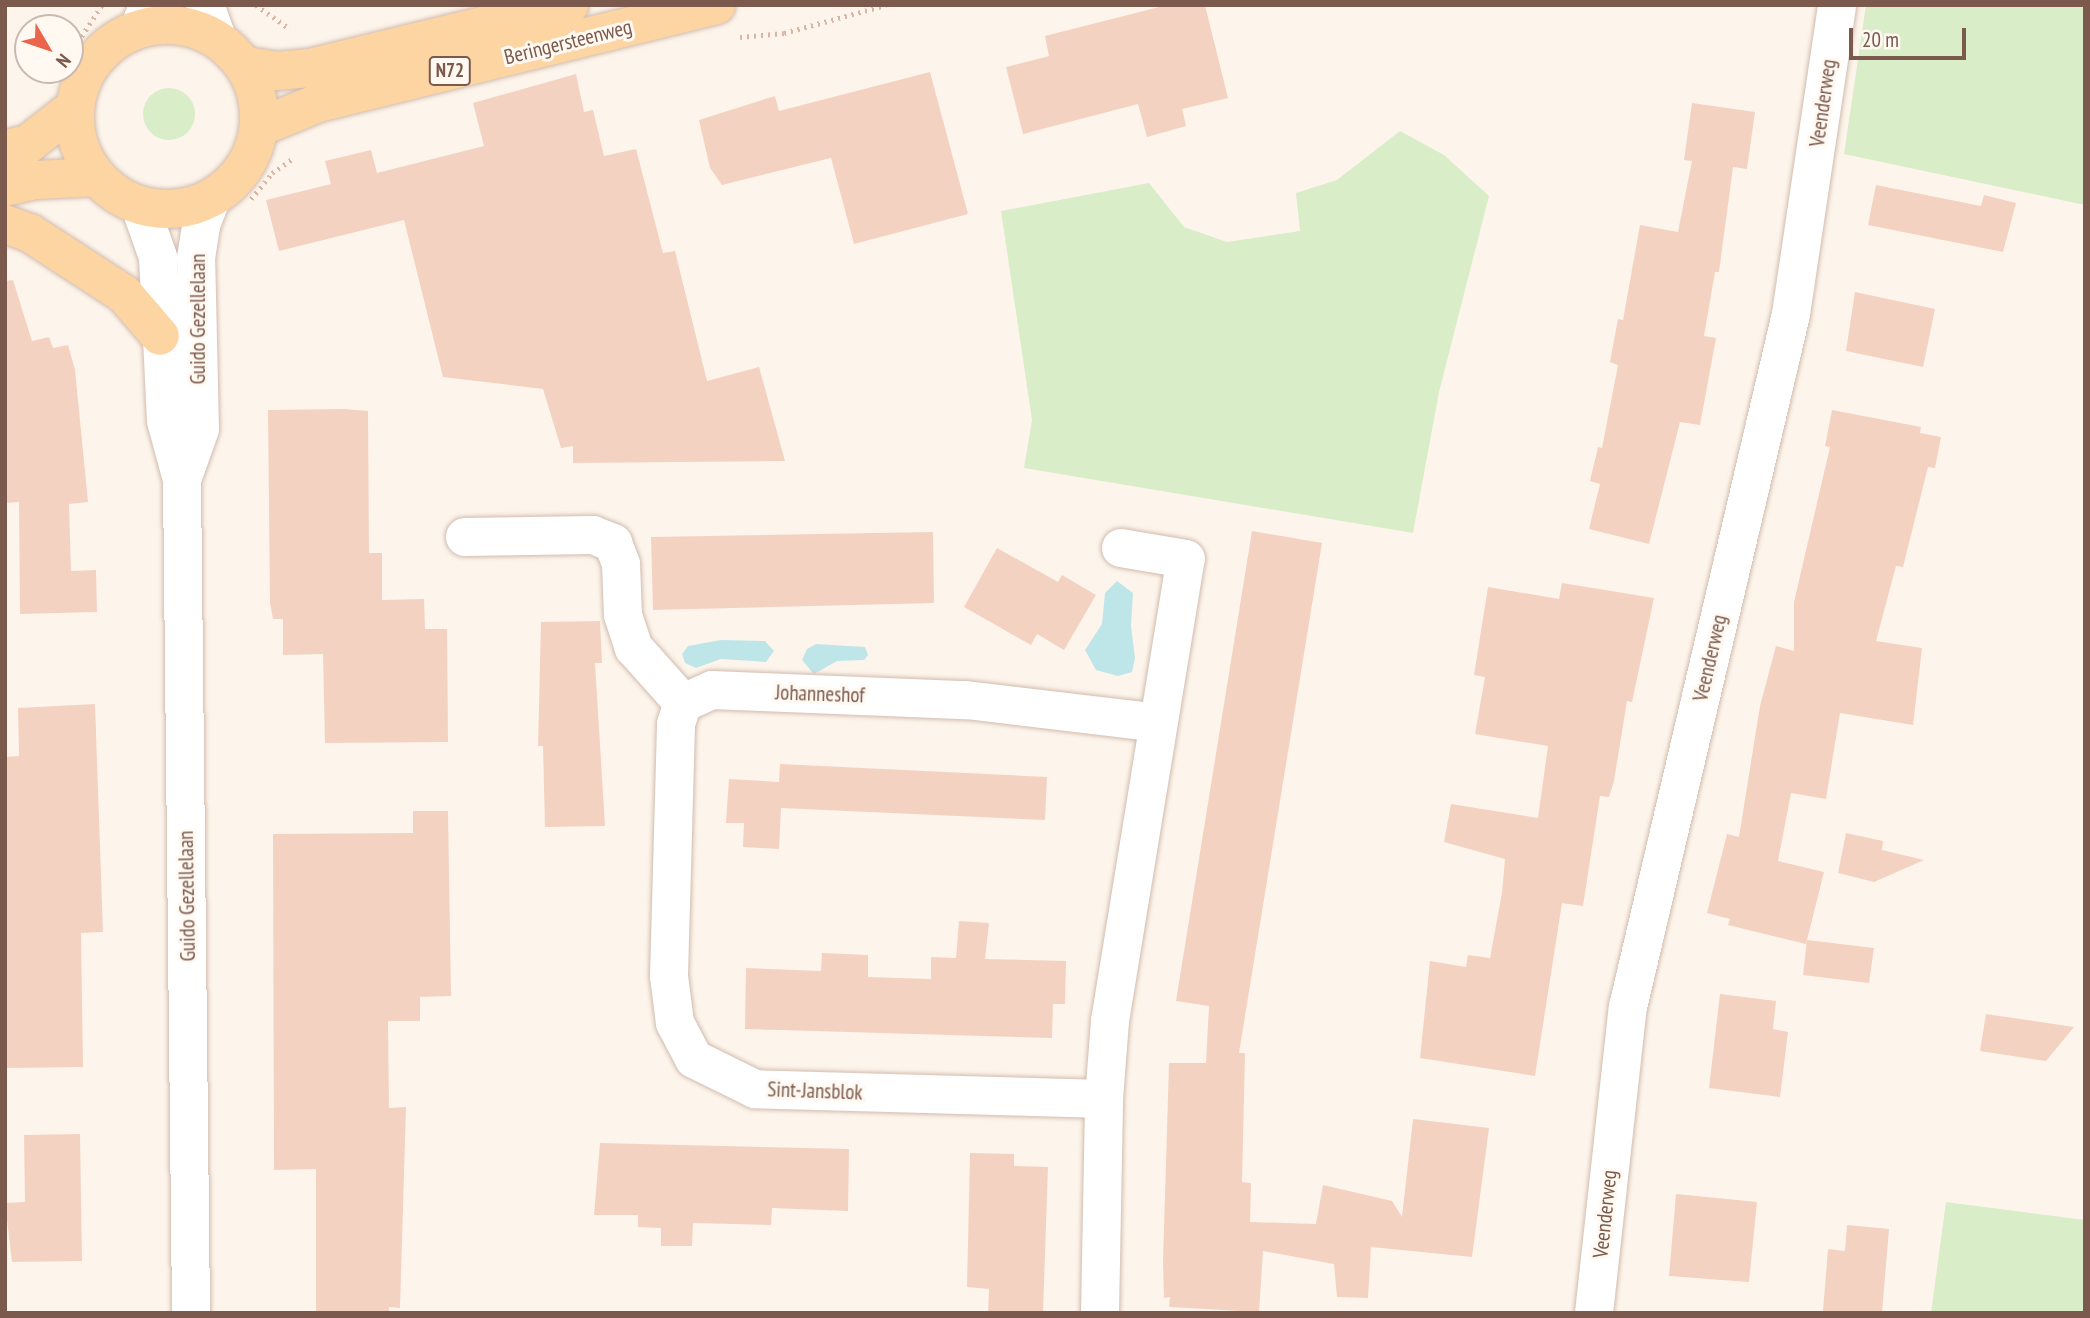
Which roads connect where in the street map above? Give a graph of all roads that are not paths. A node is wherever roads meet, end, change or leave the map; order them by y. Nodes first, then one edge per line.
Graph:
1 (569, 5) edge
2 (716, 5) edge
3 (1837, 5) edge
4 (144, 16) edge
5 (210, 21) edge
6 (246, 66) junction
7 (74, 108) junction
8 (260, 127) junction
9 (5, 149) edge
10 (96, 177) junction
11 (5, 187) edge
12 (211, 199) junction
13 (140, 206) junction
14 (5, 224) edge
15 (160, 336) junction
16 (182, 480) junction
17 (466, 537) dead end
18 (1121, 548) dead end
19 (683, 703) junction
20 (1159, 723) junction
21 (1104, 1099) junction
22 (191, 1313) edge
23 (1100, 1313) edge
24 (1594, 1313) edge

1 - 6 main road, Beringersteenweg / N72
2 - 8 main road, Beringersteenweg / N72
3 - 24 street, Veenderweg
4 - 5 main road
4 - 7 main road
5 - 6 main road
6 - 8 main road
7 - 9 main road
7 - 10 main road
8 - 12 main road
10 - 11 main road
10 - 13 main road
12 - 13 main road
12 - 16 street, Guido Gezellelaan
13 - 15 street, Guido Gezellelaan
14 - 15 main road
15 - 16 street, Guido Gezellelaan
16 - 22 street, Guido Gezellelaan
17 - 19 street
18 - 20 street
19 - 20 street, Johanneshof
19 - 21 street, Sint-Jansblok
20 - 21 street
21 - 23 street

